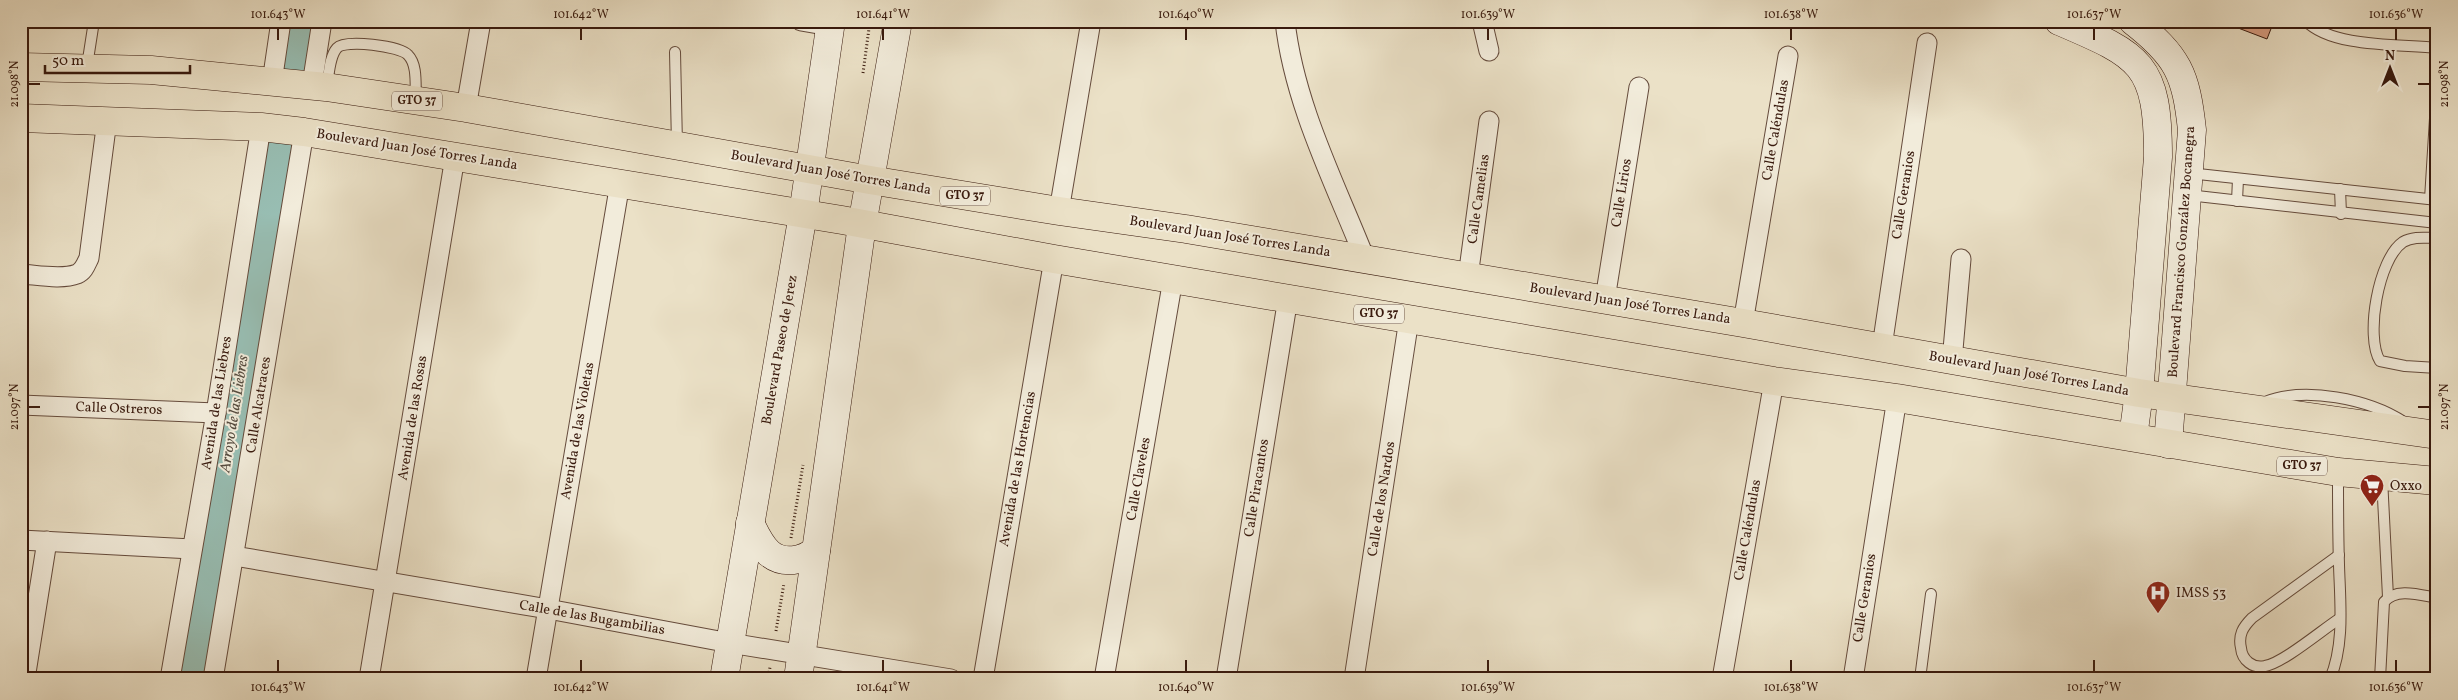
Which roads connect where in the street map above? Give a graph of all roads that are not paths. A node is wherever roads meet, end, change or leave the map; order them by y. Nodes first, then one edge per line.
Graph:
1 (94, 21) edge
2 (281, 21) edge
3 (322, 21) edge
4 (481, 21) edge
5 (801, 21) edge
6 (898, 21) edge
7 (1091, 21) edge
8 (1285, 21) edge
9 (1482, 21) edge
10 (2059, 21) edge
11 (2133, 21) edge
12 (2306, 21) edge
13 (830, 24) edge
14 (1927, 43) dead end
15 (2437, 48) edge
16 (1489, 50) dead end
17 (675, 52) dead end
18 (1788, 56) dead end
19 (21, 67) edge
20 (87, 67) junction
21 (272, 82) junction
22 (319, 86) junction
23 (2436, 86) edge
24 (1639, 87) dead end
25 (416, 100) junction
26 (466, 108) junction
27 (21, 118) edge
28 (107, 120) junction
29 (1489, 121) dead end
30 (260, 127) junction
31 (304, 132) junction
32 (677, 146) junction
33 (455, 157) junction
34 (810, 170) junction
35 (2238, 178) junction
36 (870, 180) junction
37 (620, 183) junction
38 (2188, 184) junction
39 (2340, 190) junction
40 (2434, 200) edge
41 (2236, 201) junction
42 (1059, 211) junction
43 (803, 214) junction
44 (2341, 214) junction
45 (2437, 223) edge
46 (862, 225) junction
47 (2437, 238) edge
48 (1365, 259) junction
49 (1961, 259) dead end
50 (1054, 260) junction
51 (21, 274) edge
52 (1468, 277) junction
53 (1173, 280) junction
54 (1288, 298) junction
55 (1605, 300) junction
56 (1409, 319) junction
57 (1743, 323) junction
58 (1882, 348) junction
59 (1952, 361) junction
60 (2437, 368) edge
61 (1774, 381) junction
62 (2139, 393) junction
63 (1897, 398) junction
64 (2173, 398) junction
65 (21, 405) edge
66 (216, 413) junction
67 (2429, 434) edge
68 (2133, 437) junction
69 (2168, 444) junction
70 (2338, 472) junction
71 (2382, 476) junction
72 (2437, 481) edge
73 (750, 523) junction
74 (21, 540) edge
75 (47, 541) junction
76 (192, 549) junction
77 (816, 550) junction
78 (234, 556) junction
79 (2339, 556) junction
80 (386, 581) junction
81 (1931, 594) dead end
82 (2388, 597) junction
83 (2437, 598) edge
84 (548, 609) junction
85 (2339, 619) junction
86 (730, 643) junction
87 (800, 666) edge
88 (26, 679) edge
89 (170, 679) edge
90 (213, 679) edge
91 (369, 679) edge
92 (536, 679) edge
93 (724, 679) edge
94 (951, 679) edge
95 (983, 679) edge
96 (1104, 679) edge
97 (1226, 679) edge
98 (1354, 679) edge
99 (1722, 679) edge
100 (1853, 679) edge
101 (1920, 679) edge
102 (2330, 679) edge
103 (2380, 679) edge

1 - 20 lane
2 - 21 street
3 - 22 street
4 - 26 street
5 - 13 street
6 - 36 main road
7 - 42 street
8 - 48 street
9 - 16 street
10 - 62 main road
11 - 38 main road, Boulevard Francisco González Bocanegra
12 - 15 lane
13 - 34 main road, Boulevard Paseo de Jerez
14 - 58 street, Calle Geranios
17 - 32 lane
18 - 57 street, Calle Caléndulas
19 - 20 main road, Boulevard Juan José Torres Landa / GTO 37
20 - 21 main road, Boulevard Juan José Torres Landa / GTO 37
21 - 22 main road, Boulevard Juan José Torres Landa / GTO 37
22 - 25 main road, Boulevard Juan José Torres Landa / GTO 37
22 - 25 lane
23 - 40 lane
24 - 55 street, Calle Lirios
25 - 26 main road, Boulevard Juan José Torres Landa / GTO 37
26 - 32 main road, Boulevard Juan José Torres Landa / GTO 37
27 - 28 main road, Boulevard Juan José Torres Landa / GTO 37
28 - 30 main road, Boulevard Juan José Torres Landa / GTO 37
28 - 51 street
29 - 52 street, Calle Camelias
30 - 31 main road, Boulevard Juan José Torres Landa / GTO 37
30 - 66 street, Avenida de las Liebres
31 - 33 main road, Boulevard Juan José Torres Landa / GTO 37
31 - 78 street, Calle Alcatraces
32 - 34 main road, Boulevard Juan José Torres Landa / GTO 37
33 - 37 main road, Boulevard Juan José Torres Landa / GTO 37
33 - 80 street, Avenida de las Rosas
34 - 36 main road, Boulevard Juan José Torres Landa / GTO 37
34 - 43 main road, Boulevard Paseo de Jerez
35 - 38 lane
35 - 39 lane
35 - 41 lane
36 - 42 main road, Boulevard Juan José Torres Landa / GTO 37
36 - 46 main road
37 - 43 main road, Boulevard Juan José Torres Landa / GTO 37
37 - 84 street, Avenida de las Violetas
38 - 41 lane
38 - 64 main road, Boulevard Francisco González Bocanegra
39 - 40 lane
39 - 44 lane
41 - 44 lane
42 - 48 main road, Boulevard Juan José Torres Landa / GTO 37
43 - 46 main road, Boulevard Juan José Torres Landa / GTO 37
43 - 73 main road, Boulevard Paseo de Jerez
44 - 45 lane
46 - 50 main road, Boulevard Juan José Torres Landa / GTO 37
46 - 77 main road
47 - 60 lane
48 - 52 main road, Boulevard Juan José Torres Landa / GTO 37
49 - 59 street
50 - 53 main road, Boulevard Juan José Torres Landa / GTO 37
50 - 95 street, Avenida de las Hortencias
52 - 55 main road, Boulevard Juan José Torres Landa / GTO 37
53 - 54 main road, Boulevard Juan José Torres Landa / GTO 37
53 - 96 street, Calle Claveles
54 - 56 main road, Boulevard Juan José Torres Landa / GTO 37
54 - 97 street, Calle Piracantos
55 - 57 main road, Boulevard Juan José Torres Landa / GTO 37
56 - 61 main road, Boulevard Juan José Torres Landa / GTO 37
56 - 98 street, Calle de los Nardos
57 - 58 main road, Boulevard Juan José Torres Landa / GTO 37
58 - 59 main road, Boulevard Juan José Torres Landa / GTO 37
59 - 62 main road, Boulevard Juan José Torres Landa / GTO 37
61 - 63 main road, Boulevard Juan José Torres Landa / GTO 37
61 - 99 street, Calle Caléndulas
62 - 64 main road, Boulevard Juan José Torres Landa / GTO 37
62 - 68 main road
63 - 68 main road, Boulevard Juan José Torres Landa / GTO 37
63 - 100 street, Calle Geranios
64 - 67 main road, Boulevard Juan José Torres Landa / GTO 37
64 - 69 main road, Boulevard Francisco González Bocanegra
65 - 66 street, Calle Ostreros
66 - 76 street, Avenida de las Liebres
68 - 69 main road, Boulevard Juan José Torres Landa / GTO 37
69 - 70 main road, Boulevard Juan José Torres Landa / GTO 37
70 - 71 main road, Boulevard Juan José Torres Landa / GTO 37
70 - 79 lane
71 - 72 main road, Boulevard Juan José Torres Landa / GTO 37
71 - 82 lane
73 - 77 main road
73 - 86 main road, Boulevard Paseo de Jerez
74 - 75 street
75 - 76 street
75 - 88 street
76 - 89 street, Avenida de las Liebres
77 - 87 main road
78 - 80 street, Calle de las Bugambilias
78 - 90 street, Calle Alcatraces
79 - 85 lane
79 - 85 lane
80 - 84 street, Calle de las Bugambilias
80 - 91 street, Avenida de las Rosas
81 - 101 lane
82 - 83 lane
82 - 103 lane
84 - 86 street, Calle de las Bugambilias
84 - 92 street, Avenida de las Violetas
85 - 102 lane
86 - 87 street, Calle de las Bugambilias
86 - 93 main road, Boulevard Paseo de Jerez
87 - 94 street, Calle de las Bugambilias

